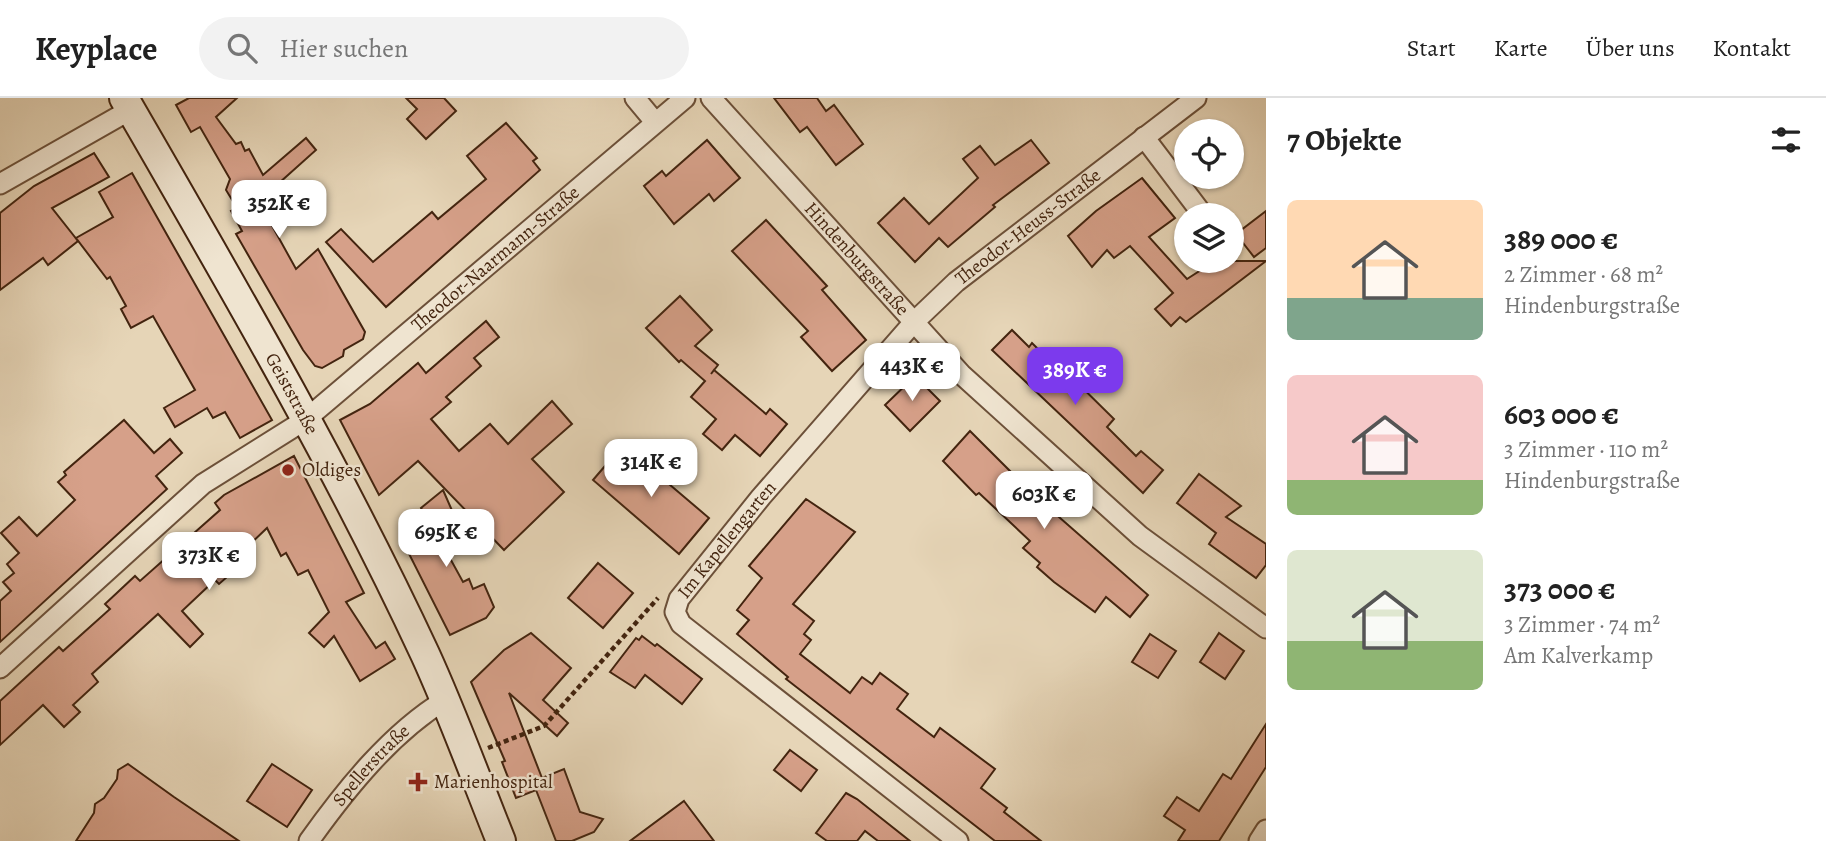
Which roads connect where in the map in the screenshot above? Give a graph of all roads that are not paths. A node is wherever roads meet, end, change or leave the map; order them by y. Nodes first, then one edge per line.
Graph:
1 (635, 98) edge
2 (685, 98) edge
3 (712, 98) edge
4 (1196, 98) edge
5 (127, 104) edge
6 (655, 122) junction
7 (1144, 137) junction
8 (0, 184) edge
9 (1194, 203) edge
10 (915, 322) junction
11 (305, 420) junction
12 (1266, 628) edge
13 (0, 668) edge
14 (445, 700) junction
15 (1266, 830) edge
16 (309, 841) edge
17 (501, 841) edge
18 (958, 841) edge
19 (1259, 841) edge

1 - 6 street
2 - 6 street, Theodor-Naarmann-Straße
3 - 10 street, Hindenburgstraße
4 - 7 street, Theodor-Heuss-Straße
5 - 8 street
5 - 11 main road, Geiststraße
6 - 11 street, Theodor-Naarmann-Straße
7 - 9 street
7 - 10 street, Theodor-Heuss-Straße
10 - 12 street, Hindenburgstraße
10 - 18 street, Im Kapellengarten
11 - 13 street, Theodor-Naarmann-Straße
11 - 14 main road, Geiststraße
14 - 16 street, Spellerstraße
14 - 17 main road, Geiststraße
15 - 19 street

